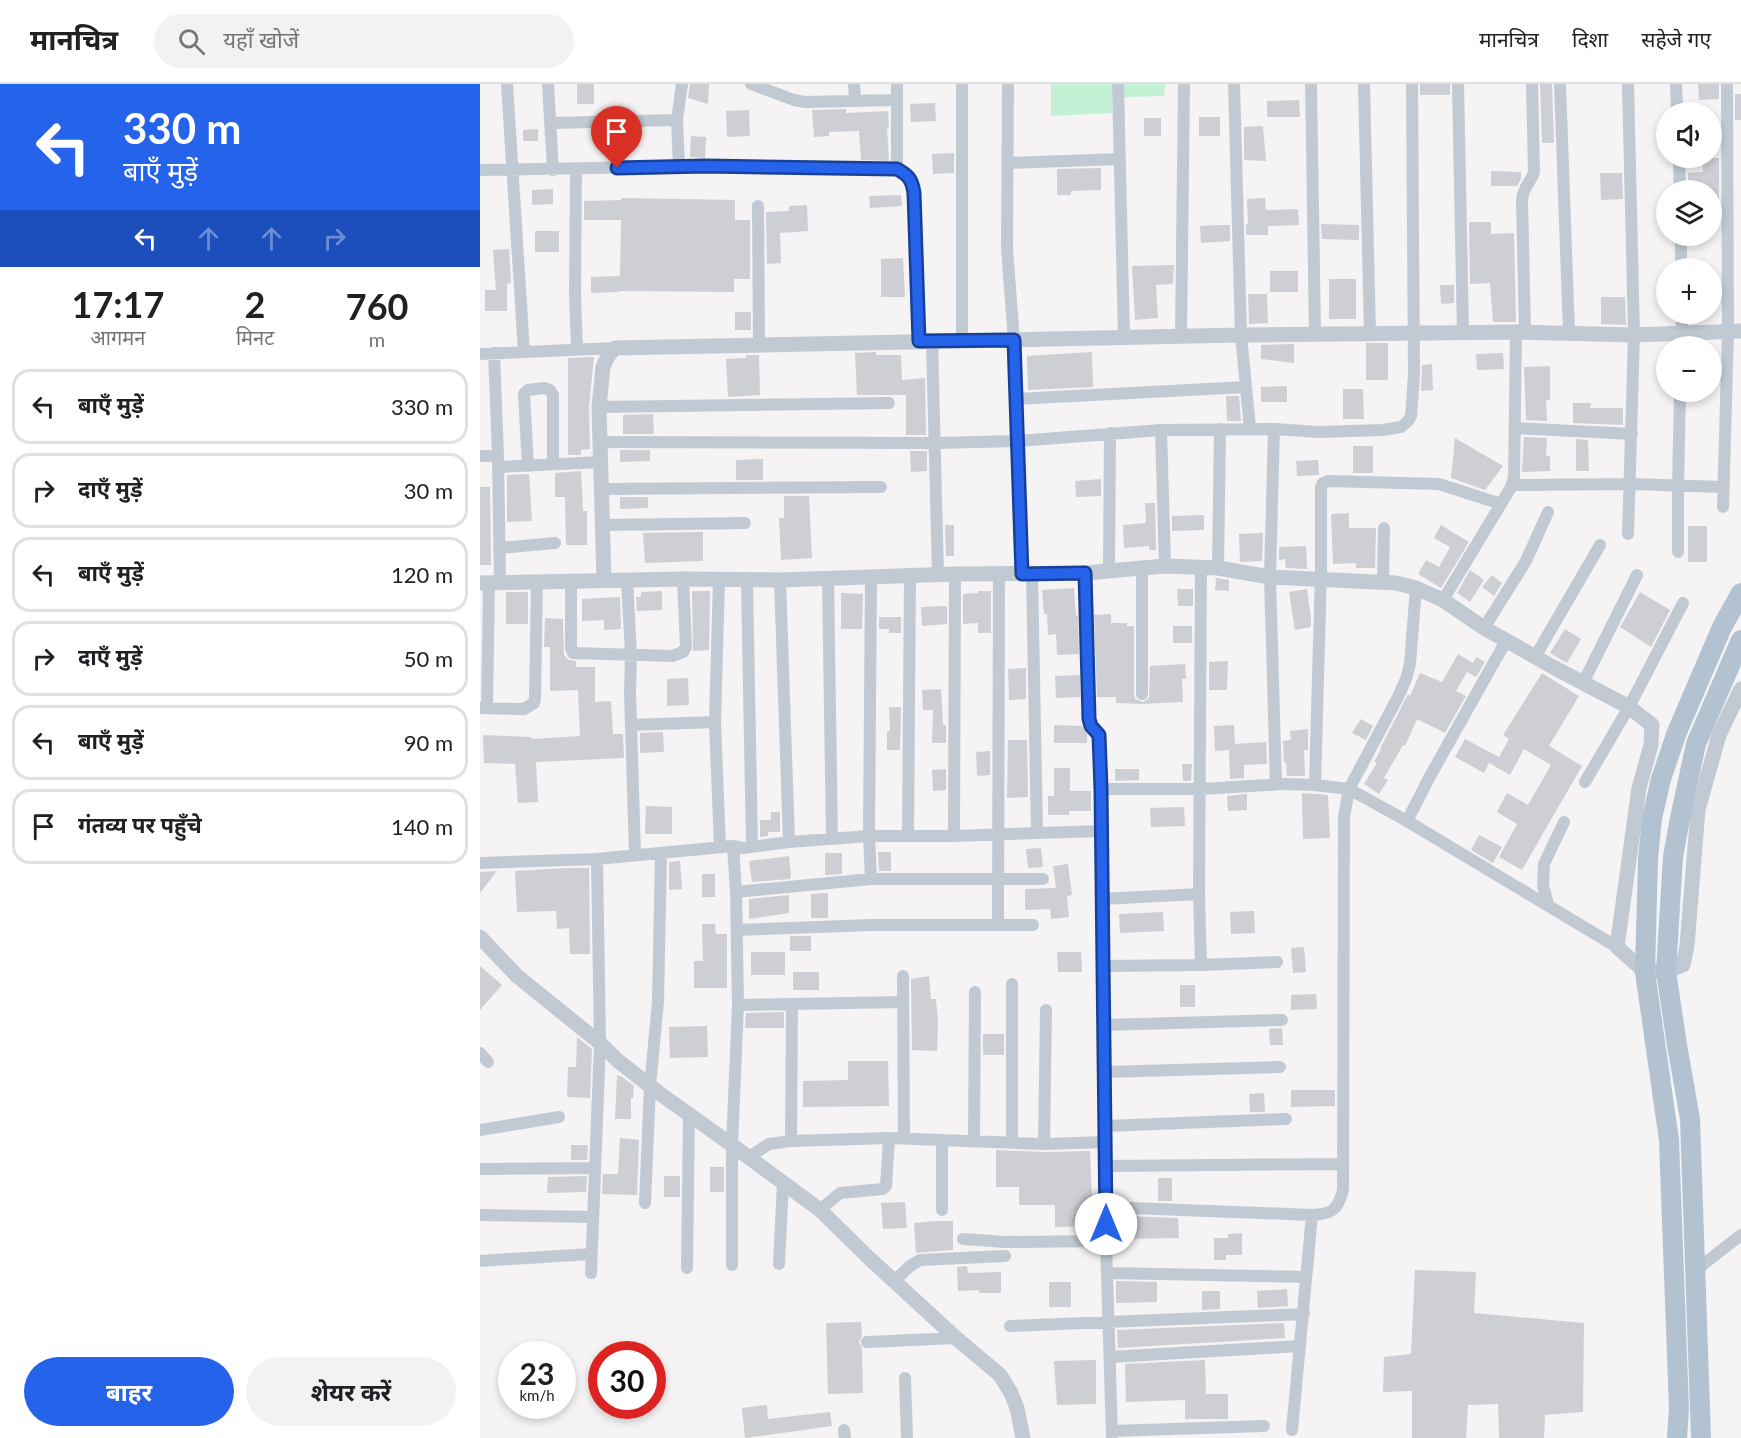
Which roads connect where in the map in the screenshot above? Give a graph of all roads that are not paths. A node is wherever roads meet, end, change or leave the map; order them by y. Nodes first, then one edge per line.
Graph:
1 (507, 84) edge
2 (548, 84) edge
3 (682, 84) edge
4 (751, 84) edge
5 (854, 84) edge
6 (897, 84) edge
7 (962, 84) edge
8 (1008, 84) edge
9 (1118, 84) edge
10 (1184, 84) edge
11 (1234, 84) edge
12 (1311, 84) edge
13 (1364, 84) edge
14 (1412, 84) edge
15 (1458, 84) edge
16 (1532, 84) edge
17 (1560, 84) edge
18 (1628, 84) edge
19 (1676, 84) edge
20 (1728, 84) edge
21 (896, 100) junction
22 (855, 101) junction
23 (1677, 102) edge
24 (676, 120) junction
25 (550, 123) junction
26 (1120, 159) junction
27 (1007, 163) junction
28 (679, 167) junction
29 (513, 169) junction
30 (576, 169) junction
31 (897, 169) junction
32 (553, 170) junction
33 (480, 171) edge
34 (758, 206) dead end
35 (1734, 331) edge
36 (1520, 332) junction
37 (1370, 333) junction
38 (1413, 333) junction
39 (1463, 333) junction
40 (1569, 333) junction
41 (1242, 335) junction
42 (1315, 335) junction
43 (1181, 336) junction
44 (1634, 336) junction
45 (1705, 336) edge
46 (1124, 338) junction
47 (1656, 338) edge
48 (962, 340) junction
49 (1014, 340) junction
50 (926, 341) junction
51 (759, 344) junction
52 (615, 348) junction
53 (577, 349) junction
54 (524, 352) junction
55 (494, 353) junction
56 (480, 354) edge
57 (1246, 387) junction
58 (1015, 399) junction
59 (1680, 402) edge
60 (889, 403) dead end
61 (599, 407) junction
62 (1515, 428) junction
63 (1220, 429) junction
64 (1250, 429) junction
65 (1274, 429) junction
66 (1161, 430) junction
67 (1110, 433) junction
68 (1632, 434) junction
69 (1018, 441) junction
70 (600, 442) junction
71 (935, 443) junction
72 (480, 456) edge
73 (498, 461) junction
74 (601, 462) junction
75 (554, 464) junction
76 (528, 465) junction
77 (1631, 484) junction
78 (1512, 485) junction
79 (881, 487) dead end
80 (1678, 487) junction
81 (1724, 487) junction
82 (602, 489) junction
83 (1501, 504) junction
84 (1723, 507) dead end
85 (1548, 512) dead end
86 (746, 523) dead end
87 (604, 525) junction
88 (1384, 528) dead end
89 (1628, 534) dead end
90 (555, 543) dead end
91 (1600, 545) dead end
92 (499, 548) junction
93 (1678, 552) dead end
94 (1165, 566) junction
95 (1201, 567) junction
96 (1142, 568) junction
97 (1218, 568) junction
98 (1109, 571) junction
99 (1085, 573) junction
100 (955, 574) junction
101 (999, 574) junction
102 (1027, 574) junction
103 (938, 575) junction
104 (1637, 575) dead end
105 (910, 576) junction
106 (871, 577) junction
107 (1270, 577) junction
108 (828, 578) junction
109 (683, 579) junction
110 (1320, 579) junction
111 (571, 580) junction
112 (604, 580) junction
113 (627, 580) junction
114 (719, 580) junction
115 (747, 580) junction
116 (780, 580) junction
117 (537, 581) junction
118 (1383, 581) junction
119 (489, 582) edge
120 (1416, 588) junction
121 (1741, 593) edge
122 (1443, 600) junction
123 (1683, 603) dead end
124 (1484, 628) junction
125 (1741, 640) edge
126 (1506, 641) junction
127 (484, 652) edge
128 (631, 654) junction
129 (1535, 657) junction
130 (1583, 683) junction
131 (1741, 689) edge
132 (1142, 694) dead end
133 (1629, 707) junction
134 (484, 708) edge
135 (715, 722) junction
136 (631, 724) junction
137 (1585, 782) dead end
138 (1315, 784) junction
139 (1276, 785) junction
140 (1101, 789) junction
141 (1200, 789) junction
142 (1349, 789) junction
143 (1407, 821) junction
144 (1564, 822) dead end
145 (1101, 831) junction
146 (1037, 833) junction
147 (999, 834) junction
148 (908, 835) junction
149 (869, 836) junction
150 (954, 836) junction
151 (832, 839) junction
152 (789, 842) junction
153 (727, 846) junction
154 (752, 847) junction
155 (661, 854) junction
156 (635, 855) junction
157 (597, 860) junction
158 (480, 863) edge
159 (871, 879) junction
160 (1043, 879) dead end
161 (997, 880) junction
162 (736, 892) junction
163 (1199, 894) junction
164 (1102, 899) junction
165 (1548, 904) junction
166 (998, 925) junction
167 (1033, 925) dead end
168 (737, 930) junction
169 (480, 937) edge
170 (1617, 947) junction
171 (1277, 962) dead end
172 (1201, 965) junction
173 (1102, 966) junction
174 (1666, 971) junction
175 (1645, 972) junction
176 (903, 976) dead end
177 (1012, 984) dead end
178 (975, 992) dead end
179 (903, 1002) junction
180 (738, 1005) junction
181 (792, 1005) junction
182 (1046, 1010) dead end
183 (1282, 1020) dead end
184 (1103, 1025) junction
185 (600, 1043) junction
186 (1280, 1067) dead end
187 (1105, 1072) junction
188 (650, 1086) junction
189 (689, 1115) junction
190 (559, 1116) dead end
191 (1286, 1119) dead end
192 (1106, 1126) junction
193 (480, 1130) edge
194 (889, 1138) junction
195 (904, 1139) junction
196 (791, 1140) junction
197 (942, 1140) junction
198 (974, 1141) junction
199 (1105, 1142) junction
200 (1012, 1143) junction
201 (732, 1144) junction
202 (1044, 1144) junction
203 (749, 1157) junction
204 (1343, 1164) junction
205 (1105, 1166) junction
206 (595, 1168) junction
207 (480, 1169) edge
208 (783, 1183) junction
209 (645, 1203) dead end
210 (1106, 1207) junction
211 (820, 1210) junction
212 (942, 1210) dead end
213 (480, 1215) edge
214 (1312, 1215) junction
215 (592, 1217) junction
216 (1741, 1235) edge
217 (963, 1239) dead end
218 (1106, 1241) junction
219 (591, 1254) junction
220 (1005, 1256) dead end
221 (480, 1261) edge
222 (779, 1264) dead end
223 (732, 1265) dead end
224 (687, 1268) dead end
225 (1696, 1270) junction
226 (591, 1273) dead end
227 (1107, 1273) junction
228 (1306, 1277) junction
229 (894, 1281) junction
230 (1304, 1314) junction
231 (1108, 1321) junction
232 (1010, 1326) dead end
233 (956, 1338) junction
234 (867, 1342) dead end
235 (1300, 1346) junction
236 (1110, 1357) junction
237 (905, 1378) dead end
238 (1264, 1426) dead end
239 (1292, 1430) dead end
240 (1238, 1432) edge
241 (1195, 1433) edge
242 (1112, 1434) edge
243 (1166, 1434) edge
244 (907, 1438) edge
245 (1023, 1438) edge
246 (1677, 1438) edge
247 (1701, 1438) edge

1 - 29 street
2 - 25 street
3 - 24 street
4 - 22 street
5 - 22 street
6 - 21 street
7 - 48 street
8 - 27 street
9 - 26 street
10 - 43 street
11 - 41 street
12 - 42 street
13 - 37 street
14 - 38 street
15 - 39 street
16 - 36 street
17 - 40 street
18 - 44 street
19 - 23 street
20 - 35 street
21 - 22 street
21 - 31 street
24 - 25 street
24 - 28 street
25 - 32 street
26 - 27 street
26 - 46 street
27 - 49 street
28 - 30 street
28 - 31 street
29 - 32 street
29 - 33 street
29 - 54 street
30 - 32 street
30 - 53 street
31 - 50 street
34 - 51 street
35 - 45 street
35 - 81 street
36 - 39 street
36 - 40 street
36 - 62 street
37 - 38 street
37 - 42 street
38 - 39 street
38 - 65 street
40 - 44 street
41 - 42 street
41 - 43 street
41 - 57 street
43 - 46 street
44 - 47 street
44 - 68 street
46 - 49 street
48 - 49 street
48 - 50 street
49 - 58 street
50 - 51 street
50 - 71 street
51 - 52 street
52 - 53 street
52 - 61 street
53 - 54 street
54 - 55 street
55 - 56 street
55 - 73 street
57 - 58 street
57 - 64 street
58 - 69 street
59 - 80 street
60 - 61 street
61 - 70 street
62 - 68 street
62 - 78 street
63 - 64 street
63 - 66 street
63 - 97 street
64 - 65 street
65 - 107 street
66 - 67 street
66 - 94 street
67 - 69 street
67 - 98 street
68 - 77 street
69 - 71 street
69 - 102 street
70 - 71 street
70 - 74 street
71 - 103 street
72 - 73 street
73 - 76 street
73 - 92 street
74 - 75 street
74 - 82 street
75 - 76 street
75 - 76 street
77 - 78 street
77 - 80 street
77 - 89 street
78 - 83 street
79 - 82 street
80 - 81 street
80 - 93 street
81 - 84 street
82 - 87 street
83 - 110 street
83 - 122 street
85 - 124 street
86 - 87 street
87 - 112 street
88 - 118 street
90 - 92 street
91 - 129 street
92 - 119 street
94 - 95 street
94 - 96 street
95 - 97 street
95 - 141 street
96 - 98 street
96 - 132 street
97 - 107 street
98 - 99 street
99 - 102 street
99 - 140 street
100 - 101 street
100 - 103 street
100 - 150 street
101 - 102 street
101 - 147 street
102 - 146 street
103 - 105 street
104 - 130 street
105 - 106 street
105 - 148 street
106 - 108 street
106 - 149 street
107 - 110 street
107 - 139 street
108 - 116 street
108 - 151 street
109 - 113 street
109 - 114 street
109 - 128 street
110 - 118 street
110 - 138 street
111 - 112 street
111 - 117 street
111 - 128 street
112 - 113 street
113 - 128 street
114 - 115 street
114 - 135 street
115 - 116 street
115 - 154 street
116 - 152 street
117 - 119 street
117 - 134 street
118 - 120 street
119 - 127 street
120 - 122 street
120 - 142 street
121 - 175 main road
122 - 124 street
123 - 133 street
124 - 126 street
125 - 174 main road
126 - 129 street
126 - 143 street
127 - 134 street
128 - 136 street
129 - 130 street
130 - 133 street
131 - 174 street
133 - 137 street
133 - 170 street
135 - 136 street
135 - 153 street
136 - 156 street
138 - 139 street
138 - 142 street
139 - 141 street
140 - 141 street
140 - 145 street
141 - 163 street
142 - 143 street
142 - 204 street
143 - 165 street
144 - 165 street
145 - 146 street
145 - 164 street
146 - 147 street
147 - 150 street
147 - 161 street
148 - 149 street
148 - 150 street
149 - 151 street
149 - 159 street
151 - 152 street
152 - 154 street
153 - 154 street
153 - 155 street
153 - 162 street
155 - 156 street
155 - 188 street
156 - 157 street
157 - 158 street
157 - 185 street
159 - 161 street
159 - 162 street
160 - 161 street
161 - 166 street
162 - 168 street
163 - 164 street
163 - 172 street
164 - 173 street
165 - 170 street
166 - 167 street
166 - 168 street
168 - 180 street
169 - 185 street
170 - 175 street
171 - 172 street
172 - 173 street
173 - 184 street
174 - 175 street
174 - 225 main road
175 - 246 main road
176 - 179 street
177 - 200 street
178 - 198 street
179 - 181 street
179 - 195 street
180 - 181 street
180 - 201 street
181 - 196 street
182 - 202 street
183 - 184 street
184 - 187 street
185 - 188 street
185 - 206 street
186 - 187 street
187 - 192 street
188 - 189 street
188 - 209 street
189 - 201 street
189 - 224 street
190 - 193 street
191 - 192 street
192 - 199 street
194 - 195 street
194 - 196 street
194 - 211 street
195 - 197 street
196 - 203 street
197 - 198 street
197 - 212 street
198 - 200 street
199 - 202 street
199 - 205 street
200 - 202 street
201 - 203 street
201 - 223 street
203 - 208 street
204 - 205 street
204 - 214 street
205 - 210 street
206 - 207 street
206 - 215 street
208 - 211 street
208 - 222 street
210 - 214 street
210 - 218 street
211 - 229 street
213 - 215 street
214 - 228 street
215 - 219 street
216 - 225 street
217 - 218 street
218 - 227 street
219 - 221 street
219 - 226 street
220 - 229 street
225 - 247 main road
227 - 228 street
227 - 231 street
228 - 230 street
229 - 233 street
230 - 231 street
230 - 235 street
231 - 232 street
231 - 236 street
233 - 234 street
233 - 245 street
235 - 236 street
235 - 239 street
236 - 242 street
237 - 244 street
238 - 240 street
240 - 241 street
241 - 243 street
242 - 243 street

